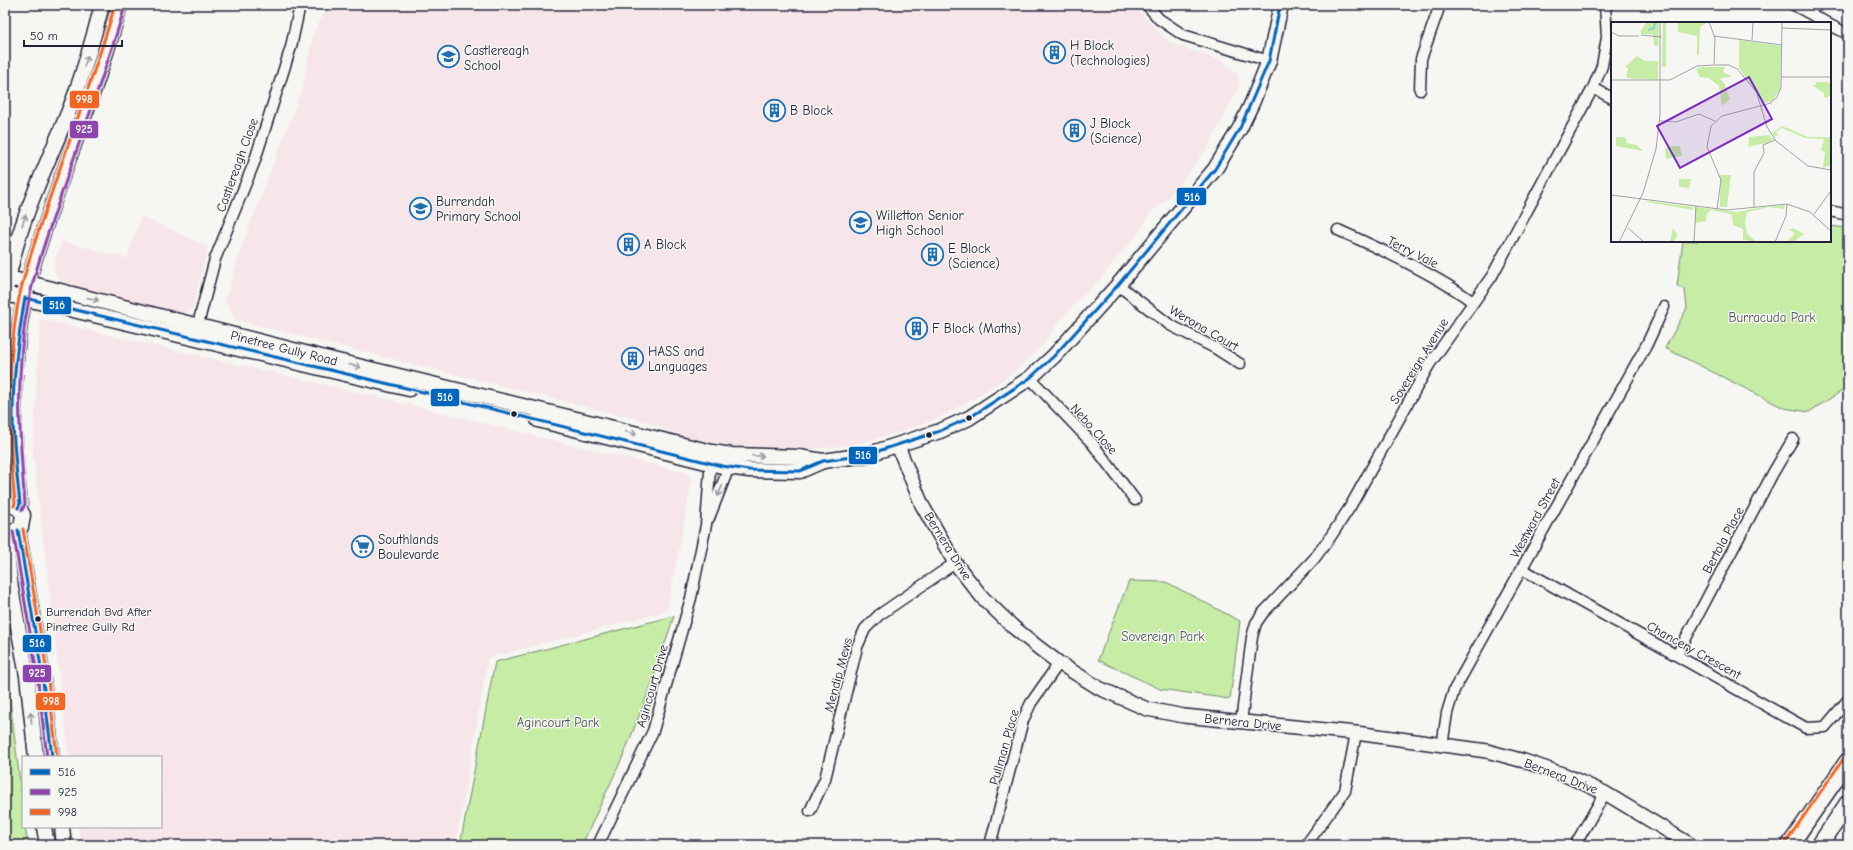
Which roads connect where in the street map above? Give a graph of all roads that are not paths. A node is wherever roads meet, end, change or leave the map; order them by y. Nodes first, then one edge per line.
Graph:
1 (102, 5) edge
2 (120, 5) edge
3 (300, 5) edge
4 (1147, 5) edge
5 (1440, 5) edge
6 (1605, 5) edge
7 (1794, 5) edge
8 (1280, 7) edge
9 (1824, 22) edge
10 (1831, 26) edge
11 (1848, 34) edge
12 (1268, 61) junction
13 (1593, 88) junction
14 (1420, 90) dead end
15 (1611, 97) edge
16 (1831, 211) edge
17 (1848, 215) edge
18 (1338, 230) dead end
19 (7, 277) edge
20 (28, 282) junction
21 (1118, 285) junction
22 (5, 296) edge
23 (24, 298) junction
24 (1473, 302) junction
25 (1664, 307) dead end
26 (196, 330) junction
27 (1240, 364) dead end
28 (1030, 378) junction
29 (1793, 439) dead end
30 (898, 446) junction
31 (710, 458) junction
32 (731, 461) junction
33 (1136, 500) dead end
34 (12, 507) edge
35 (706, 525) junction
36 (12, 531) edge
37 (5, 537) edge
38 (955, 563) junction
39 (1522, 569) junction
40 (32, 606) junction
41 (14, 608) junction
42 (1677, 655) junction
43 (1059, 663) junction
44 (1848, 700) edge
45 (1241, 722) junction
46 (1356, 733) junction
47 (1442, 746) junction
48 (36, 756) edge
49 (52, 756) edge
50 (1848, 761) edge
51 (1605, 793) junction
52 (1848, 803) edge
53 (810, 811) dead end
54 (44, 828) edge
55 (62, 828) edge
56 (1821, 843) edge
57 (46, 845) edge
58 (64, 845) edge
59 (598, 845) edge
60 (990, 845) edge
61 (1306, 845) edge
62 (1575, 845) edge
63 (1691, 845) edge
64 (1790, 845) edge

19 -> 1 main road
2 - 20 main road
3 - 26 street, Castlereagh Close
4 - 12 street
5 - 14 street
6 - 13 street, Sovereign Avenue
7 - 9 street
8 - 12 main road, Pinetree Gully Road
10 - 11 street
12 - 21 main road, Pinetree Gully Road
13 - 15 street
13 - 24 street, Sovereign Avenue
16 - 17 street
18 - 24 street, Terry Vale
19 - 20 main road, Pinetree Gully Road
19 - 22 main road
20 - 23 main road
20 -> 26 main road, Pinetree Gully Road
21 - 27 street, Werona Court
21 - 28 main road, Pinetree Gully Road
22 - 23 main road, Pinetree Gully Road
23 - 31 main road, Pinetree Gully Road
23 - 34 main road
24 - 45 street, Sovereign Avenue
25 - 39 street, Westward Street
26 -> 31 main road, Pinetree Gully Road
28 - 30 main road, Pinetree Gully Road
28 - 33 street, Nebo Close
29 - 42 street, Bertola Place
30 - 32 main road, Pinetree Gully Road
30 - 38 street, Bernera Drive
31 - 32 main road, Pinetree Gully Road
31 - 35 street, Agincourt Drive
32 -> 35 street, Agincourt Drive
34 - 36 main road
35 - 59 street, Agincourt Drive
36 - 40 main road
37 - 41 main road
38 - 43 street, Bernera Drive
38 - 53 street, Mendip Mews
39 - 42 street, Chancery Crescent
39 - 47 street, Westward Street
40 - 41 main road
40 - 49 main road
48 -> 41 main road
42 - 44 street, Chancery Crescent
43 - 45 street, Bernera Drive
43 - 60 street, Pullman Place
45 - 46 street, Bernera Drive
46 - 47 street, Bernera Drive
46 - 61 street
47 - 51 street, Bernera Drive
50 - 64 main road
51 - 62 street
51 - 63 street, Bernera Drive
52 - 56 main road
54 - 57 main road
55 - 58 main road

